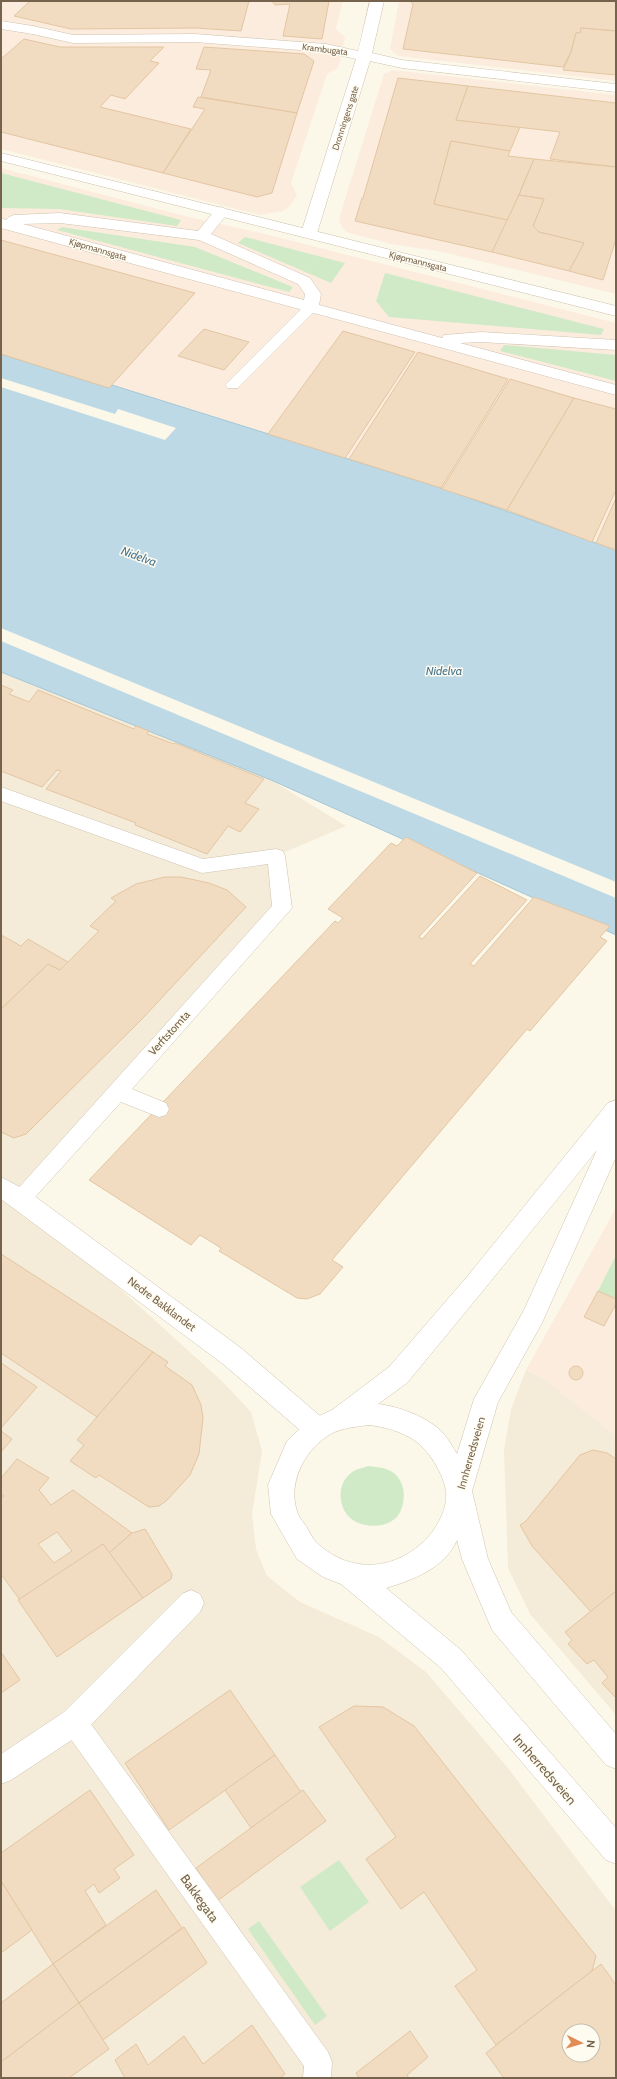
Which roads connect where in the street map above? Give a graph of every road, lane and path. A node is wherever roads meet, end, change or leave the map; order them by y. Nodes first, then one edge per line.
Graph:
1 (377, 1) edge
2 (1, 25) edge
3 (33, 30) joint
4 (365, 55) junction
5 (616, 88) edge
6 (1, 157) edge
7 (220, 212) junction
8 (1, 221) edge
9 (309, 233) junction
10 (202, 236) junction
11 (311, 307) junction
12 (616, 311) edge
13 (427, 339) junction
14 (616, 345) edge
15 (233, 385) dead end
16 (616, 390) edge
17 (1, 794) edge
18 (116, 1091) junction
19 (159, 1109) dead end
20 (616, 1109) edge
21 (616, 1132) edge
22 (11, 1193) edge
23 (341, 1418) junction
24 (317, 1429) junction
25 (459, 1491) junction
26 (350, 1575) junction
27 (191, 1603) dead end
28 (74, 1722) junction
29 (616, 1755) edge
30 (1, 1770) edge
31 (616, 1850) edge
32 (317, 2078) edge

1 - 4 street, Dronningens gate
2 - 3 lane
3 - 4 street, Krambugata
4 - 5 street, Krambugata
4 - 9 street, Dronningens gate
6 - 7 street, Kjøpmannsgata
7 - 9 street, Kjøpmannsgata
7 - 10 street
8 - 10 street, Kjøpmannsgata
8 - 11 street, Kjøpmannsgata
9 - 12 street, Kjøpmannsgata
10 - 11 street, Kjøpmannsgata
11 - 13 street, Kjøpmannsgata
11 - 15 lane
13 - 14 street, Kjøpmannsgata
13 - 16 street, Kjøpmannsgata
17 - 18 lane, Verftstomta
18 - 19 lane
18 - 22 lane, Verftstomta
20 - 23 street
21 - 25 street, Innherredsveien
22 - 24 street, Nedre Bakklandet
23 - 24 street
23 - 25 street
24 - 26 street
25 - 26 street
25 - 29 street, Innherredsveien
26 - 31 street, Innherredsveien
27 - 28 street
28 - 30 street
28 - 32 lane, Bakkegata

